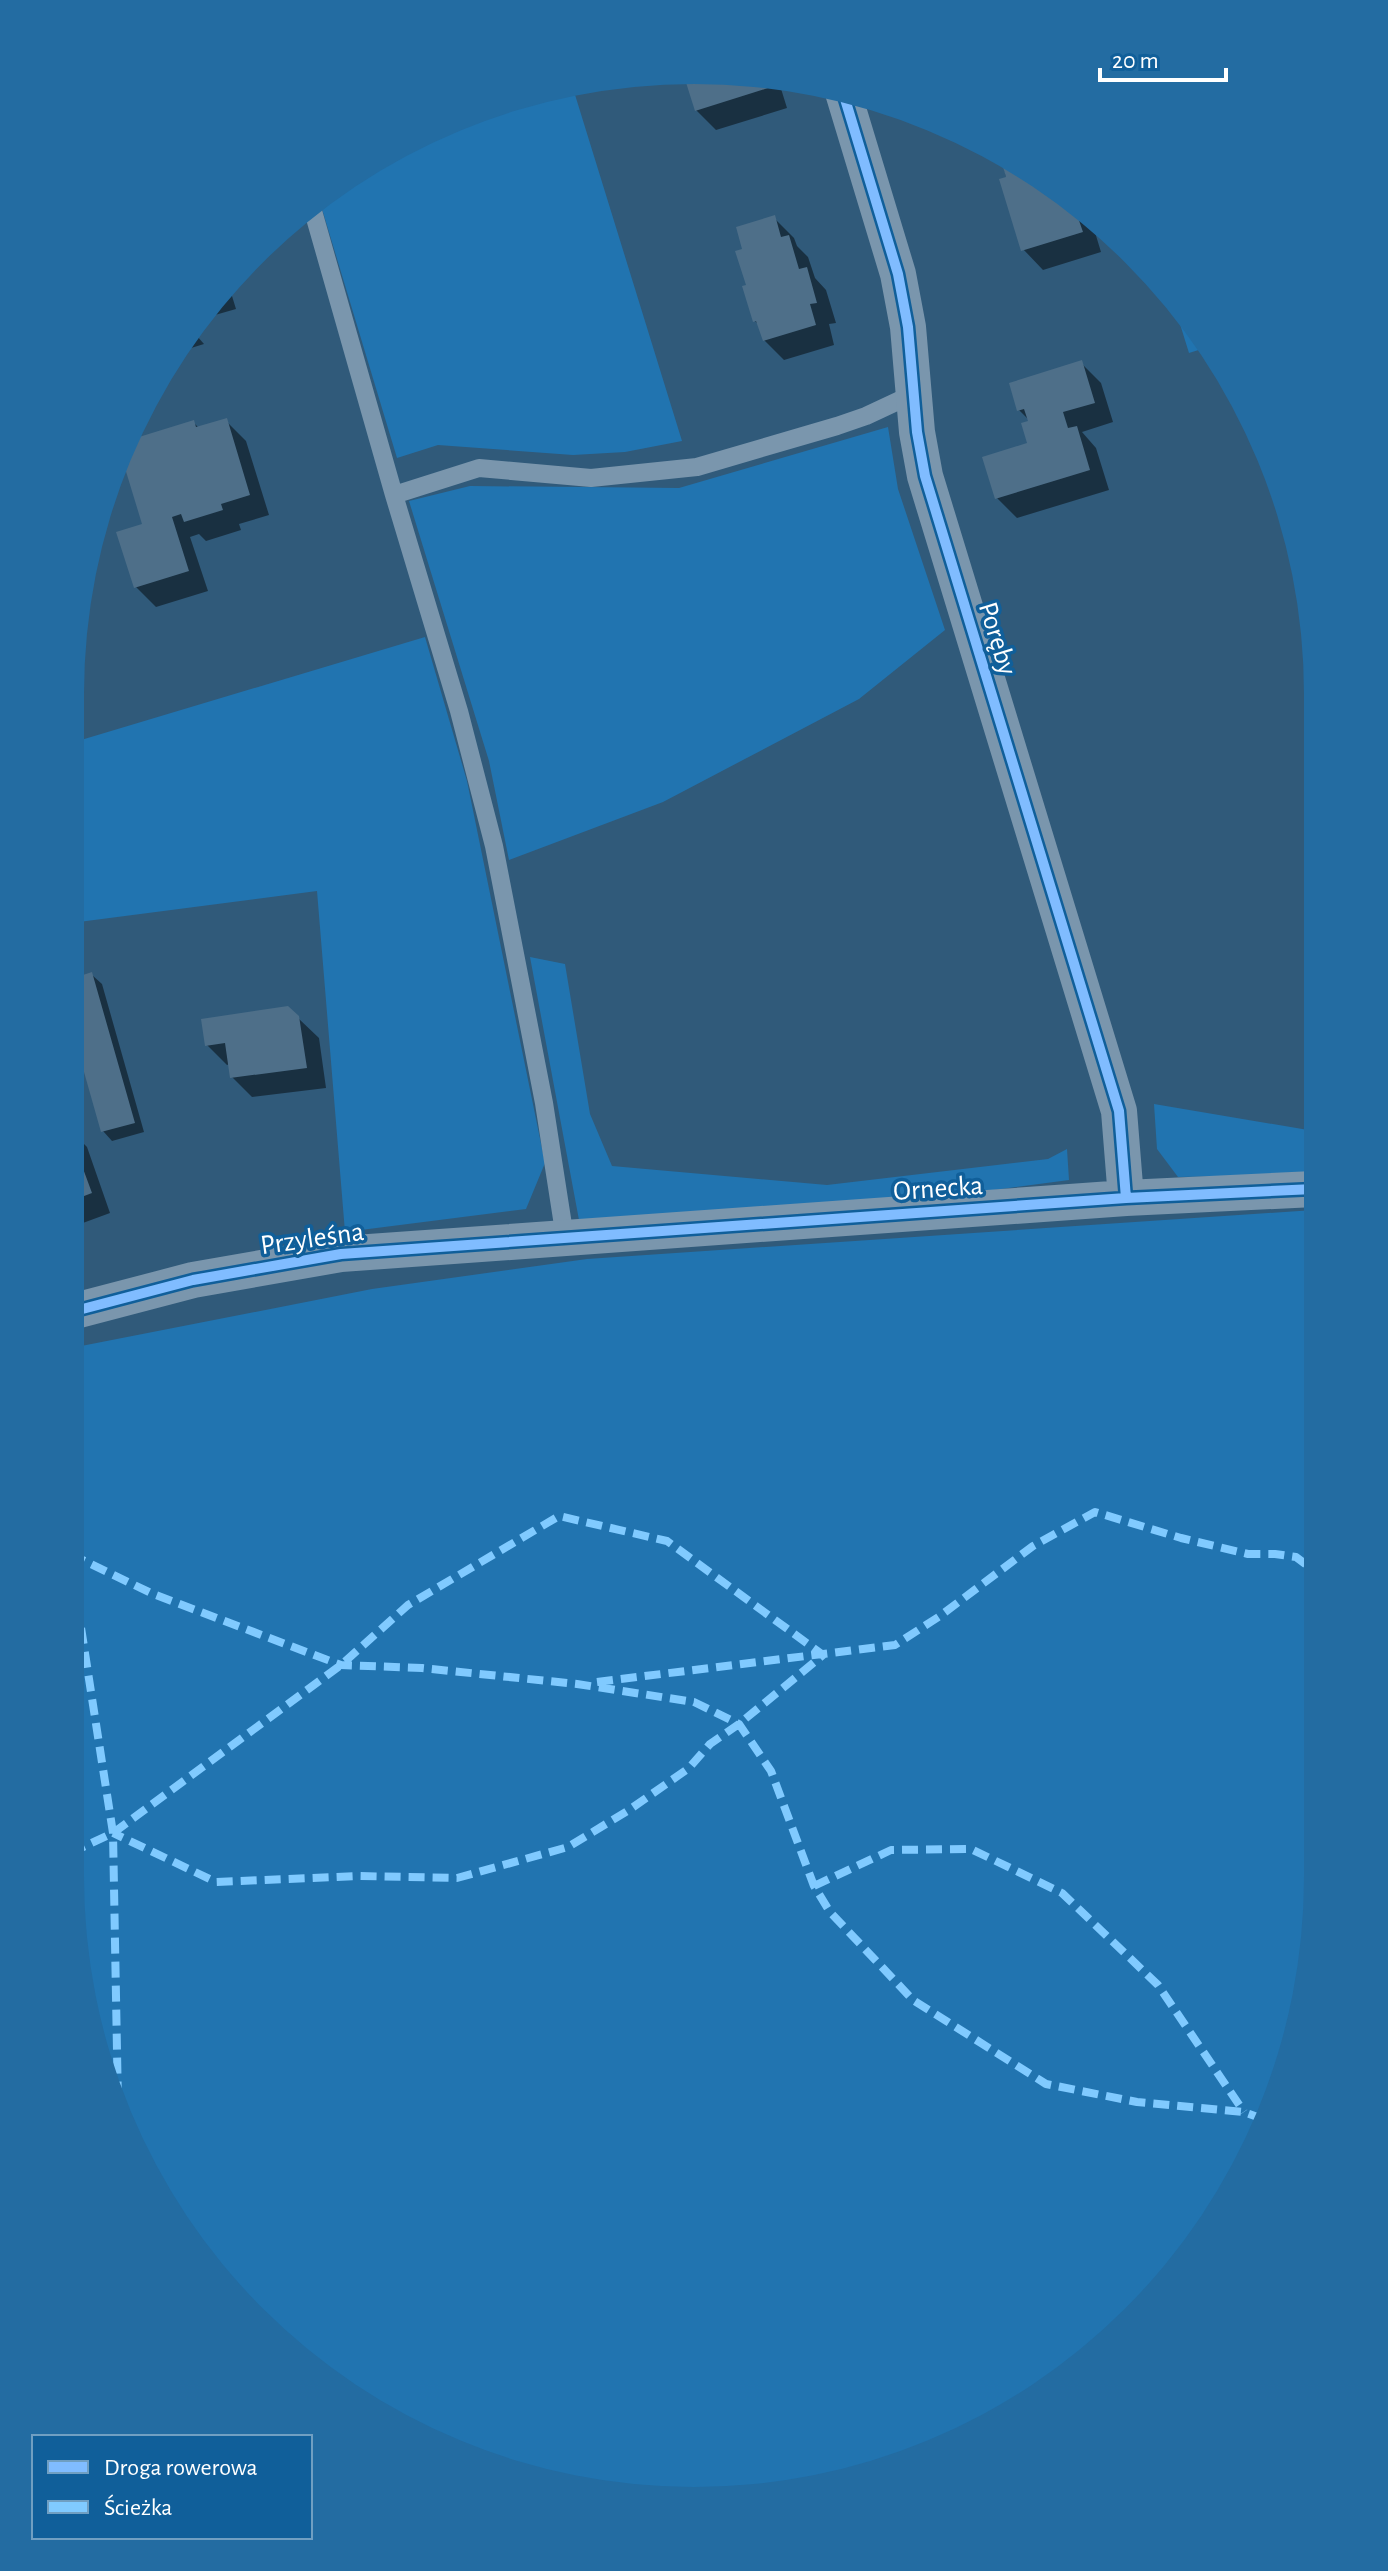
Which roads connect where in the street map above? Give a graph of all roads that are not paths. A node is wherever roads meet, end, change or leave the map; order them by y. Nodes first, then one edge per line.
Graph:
1 (846, 104) edge
2 (315, 217) edge
3 (913, 394) junction
4 (394, 495) junction
5 (1304, 1189) edge
6 (1126, 1198) junction
7 (565, 1238) junction
8 (84, 1309) edge

1 - 3 street, Poręby
2 - 4 lane
3 - 4 lane
3 - 6 street, Poręby
4 - 7 lane
5 - 6 street, Ornecka
6 - 7 street, Ornecka
7 - 8 street, Przyleśna

